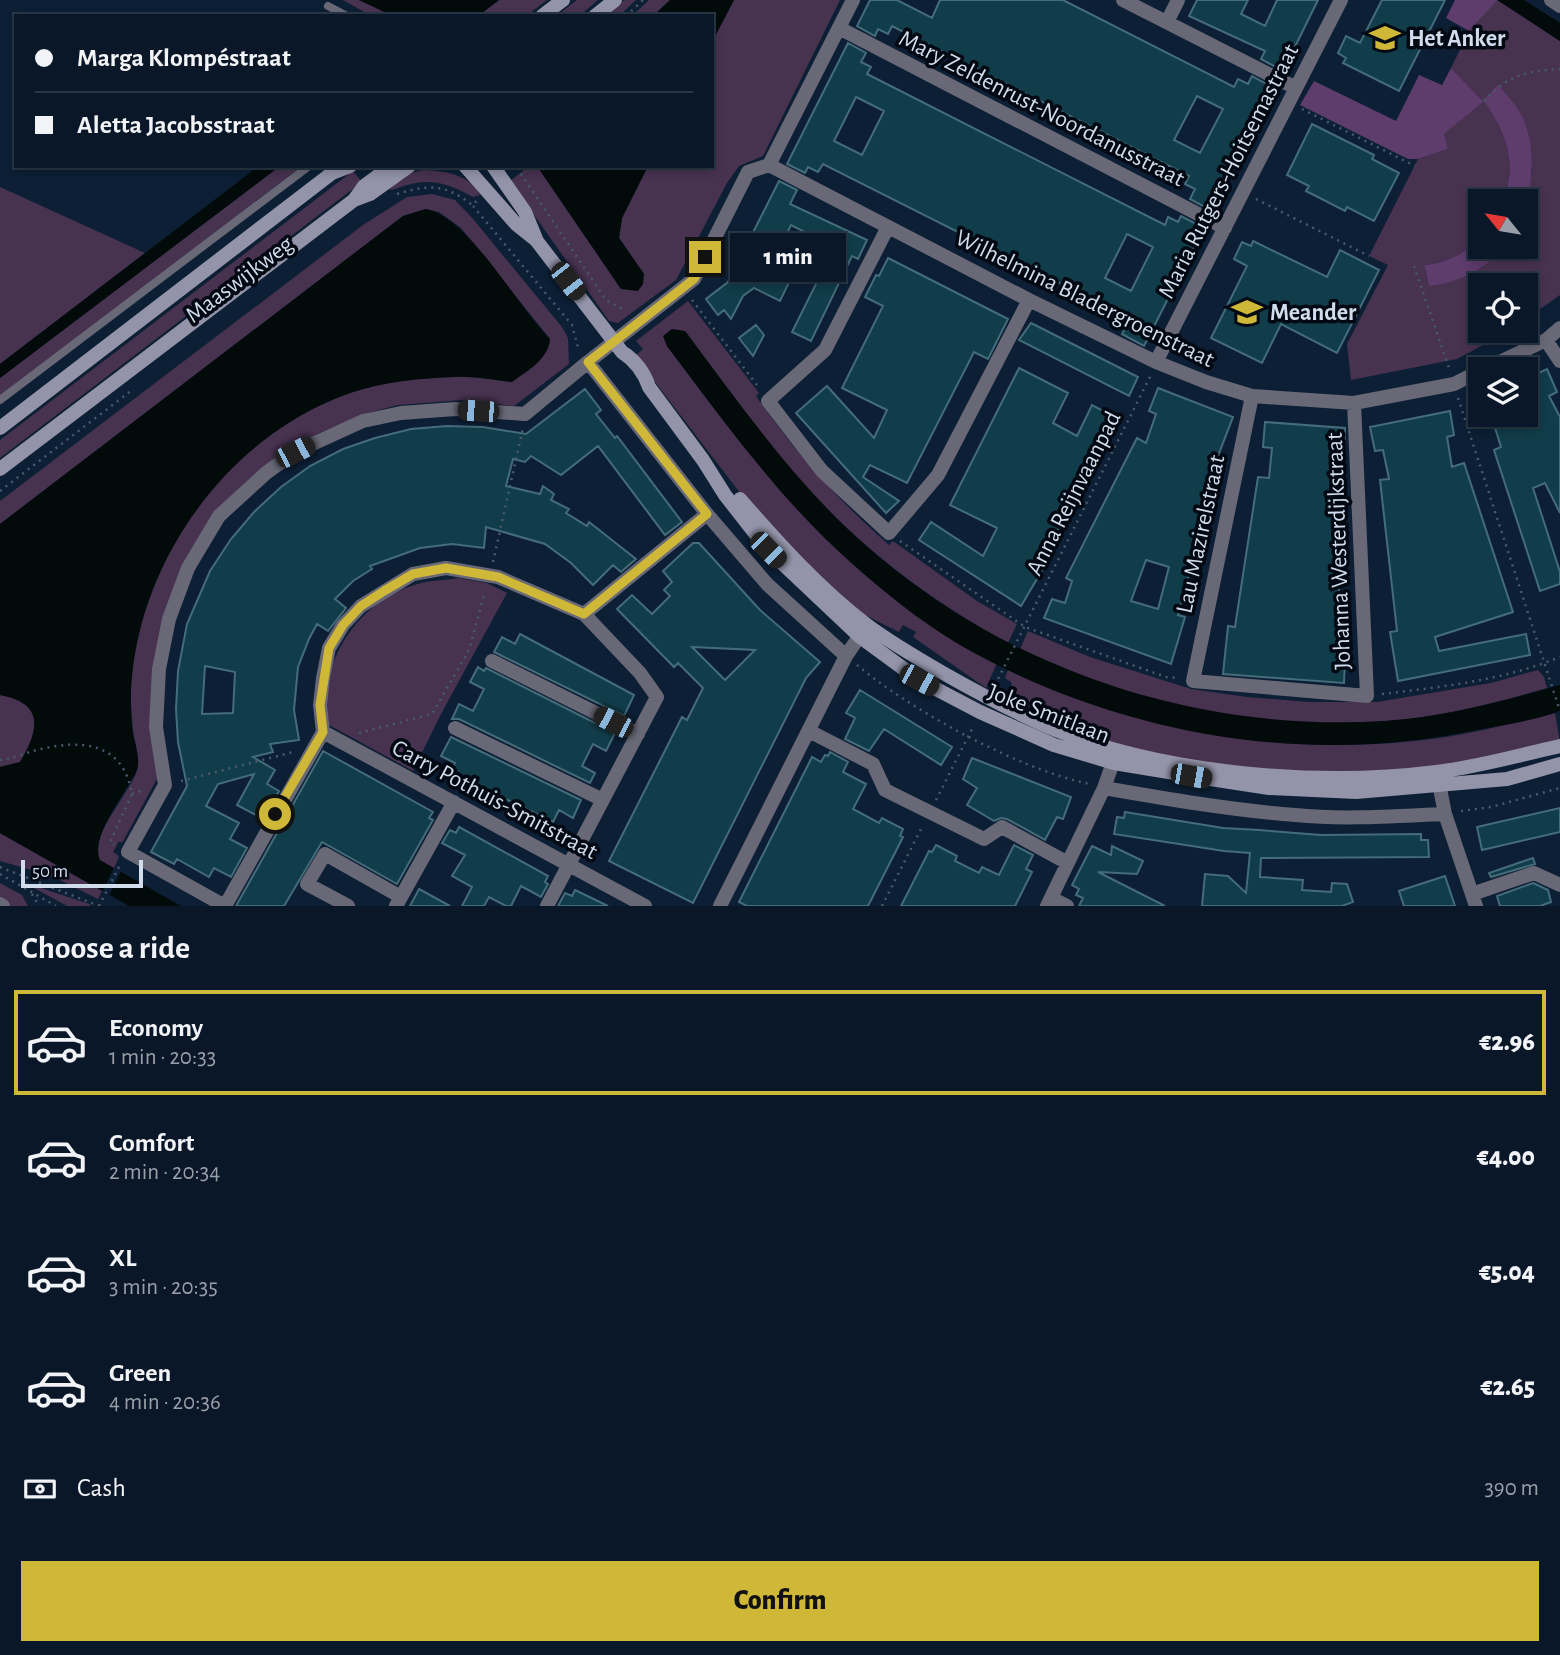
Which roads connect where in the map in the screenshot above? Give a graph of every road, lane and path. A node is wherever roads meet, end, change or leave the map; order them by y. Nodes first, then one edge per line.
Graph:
1 (563, 0) edge
2 (615, 0) edge
3 (643, 0) edge
4 (852, 0) edge
5 (1123, 0) edge
6 (1178, 0) edge
7 (1341, 0) edge
8 (1551, 0) edge
9 (328, 6) dead end
10 (1560, 6) edge
11 (343, 14) edge
12 (545, 14) edge
13 (598, 14) edge
14 (627, 14) edge
15 (1167, 22) junction
16 (839, 28) junction
17 (1560, 69) edge
18 (1296, 88) junction
19 (1483, 101) dead end
20 (1289, 102) junction
21 (769, 164) junction
22 (1415, 166) dead end
23 (306, 168) edge
24 (388, 168) edge
25 (406, 168) edge
26 (467, 168) edge
27 (494, 168) edge
28 (518, 168) edge
29 (335, 170) edge
30 (489, 191) junction
31 (1243, 193) junction
32 (390, 196) dead end
33 (354, 200) junction
34 (472, 205) junction
35 (888, 227) junction
36 (1224, 228) junction
37 (536, 240) junction
38 (1369, 256) dead end
39 (1415, 266) dead end
40 (682, 288) junction
41 (1029, 300) junction
42 (641, 321) junction
43 (1560, 328) edge
44 (1546, 340) junction
45 (618, 346) junction
46 (1510, 357) edge
47 (588, 362) junction
48 (1156, 362) junction
49 (1560, 362) edge
50 (1468, 377) edge
51 (1454, 384) junction
52 (132, 390) dead end
53 (1252, 396) junction
54 (0, 400) edge
55 (768, 401) junction
56 (1354, 403) junction
57 (525, 414) junction
58 (0, 428) edge
59 (0, 469) edge
60 (0, 491) edge
61 (707, 514) junction
62 (889, 533) junction
63 (490, 575) junction
64 (584, 614) junction
65 (1025, 626) junction
66 (863, 631) junction
67 (846, 656) junction
68 (1560, 657) edge
69 (492, 661) dead end
70 (1545, 663) junction
71 (1000, 674) dead end
72 (1193, 681) junction
73 (1367, 696) junction
74 (1560, 711) edge
75 (455, 728) dead end
76 (809, 731) junction
77 (323, 732) junction
78 (638, 734) junction
79 (337, 739) junction
80 (313, 746) junction
81 (1560, 746) edge
82 (1116, 757) junction
83 (0, 760) edge
84 (1560, 764) edge
85 (1437, 779) junction
86 (165, 785) junction
87 (1104, 788) junction
88 (1560, 788) edge
89 (132, 794) junction
90 (603, 800) junction
91 (454, 802) junction
92 (1445, 814) junction
93 (125, 857) junction
94 (1066, 862) junction
95 (570, 864) junction
96 (0, 867) edge
97 (0, 874) edge
98 (1560, 885) edge
99 (31, 892) junction
100 (1474, 900) edge
101 (399, 901) edge
102 (1049, 902) edge
103 (39, 906) edge
104 (56, 906) edge
105 (99, 906) edge
106 (348, 906) edge
107 (547, 906) edge
108 (646, 906) edge
109 (720, 906) edge
110 (1068, 906) edge

1 - 12 street
2 - 13 street
3 - 14 path
4 - 16 street
5 - 15 street
6 - 15 street
7 - 18 street, Maria Rutgers-Hoitsemastraat
8 - 10 street
9 - 11 lane
15 - 18 street
16 - 21 street
16 - 36 street, Mary Zeldenrust-Noordanusstraat
17 - 19 path
18 - 20 street, Maria Rutgers-Hoitsemastraat
20 - 22 path
20 - 31 street, Maria Rutgers-Hoitsemastraat
21 - 35 street, Wilhelmina Bladergroenstraat
21 - 40 street
23 - 54 lane
24 - 33 street, Maaswijkweg
25 - 33 street, Maaswijkweg
26 - 30 street, Joke Smitlaan
27 - 37 street, Joke Smitlaan
28 - 42 path
29 - 58 street, Maaswijkweg
30 - 34 path
30 - 37 street, Joke Smitlaan
31 - 36 street, Maria Rutgers-Hoitsemastraat
31 - 38 path
32 - 34 path
33 - 59 street, Maaswijkweg
34 - 47 path
35 - 41 street, Wilhelmina Bladergroenstraat
35 - 55 street
36 - 48 street, Maria Rutgers-Hoitsemastraat
37 - 45 street, Joke Smitlaan
39 - 51 path
40 - 42 street
40 - 55 path
41 - 48 street, Wilhelmina Bladergroenstraat
41 - 62 street
42 - 45 street
43 - 44 street, Wilhelmina Bladergroenstraat
44 - 46 street, Wilhelmina Bladergroenstraat
44 - 49 street
45 - 47 street
45 - 66 street, Joke Smitlaan
47 - 57 street
47 - 61 street
48 - 53 street, Wilhelmina Bladergroenstraat
48 - 65 path, Anna Reijnvaanpad
50 - 51 street, Wilhelmina Bladergroenstraat
51 - 56 street, Wilhelmina Bladergroenstraat
51 - 70 path
52 - 60 path
53 - 56 street, Wilhelmina Bladergroenstraat
53 - 72 street, Lau Mazirelstraat
55 - 62 street
56 - 73 street, Johanna Westerdijkstraat
57 - 63 path
57 - 86 street
61 - 64 street
61 - 67 street
62 - 65 path
63 - 64 street
63 - 77 street
63 - 79 path
64 - 78 street
65 - 71 path, Anna Reijnvaanpad
65 - 72 path
66 - 67 street
66 - 82 street, Joke Smitlaan
67 - 76 street
67 - 87 path
68 - 70 path
69 - 78 street
70 - 73 path
70 - 74 path
72 - 73 street
75 - 90 street
76 - 94 street
76 - 109 street
77 - 79 street, Carry Pothuis-Smitstraat
77 - 80 street
78 - 90 street
79 - 91 street, Carry Pothuis-Smitstraat
80 - 86 path
80 - 93 street
81 - 85 street, Joke Smitlaan
82 - 85 street, Joke Smitlaan
82 - 87 street
83 - 89 path
84 - 85 street, Joke Smitlaan
85 - 92 street
86 - 89 path
86 - 93 street
87 - 92 street
87 - 94 street
88 - 92 path
89 - 93 path
90 - 95 street
91 - 95 street, Carry Pothuis-Smitstraat
91 - 101 street
92 - 100 street
93 - 105 path
94 - 102 street
95 - 107 street
95 - 108 street, Carry Pothuis-Smitstraat
96 - 105 path
97 - 99 path
98 - 100 street
99 - 103 path
99 - 104 path
101 - 106 street
102 - 110 street

